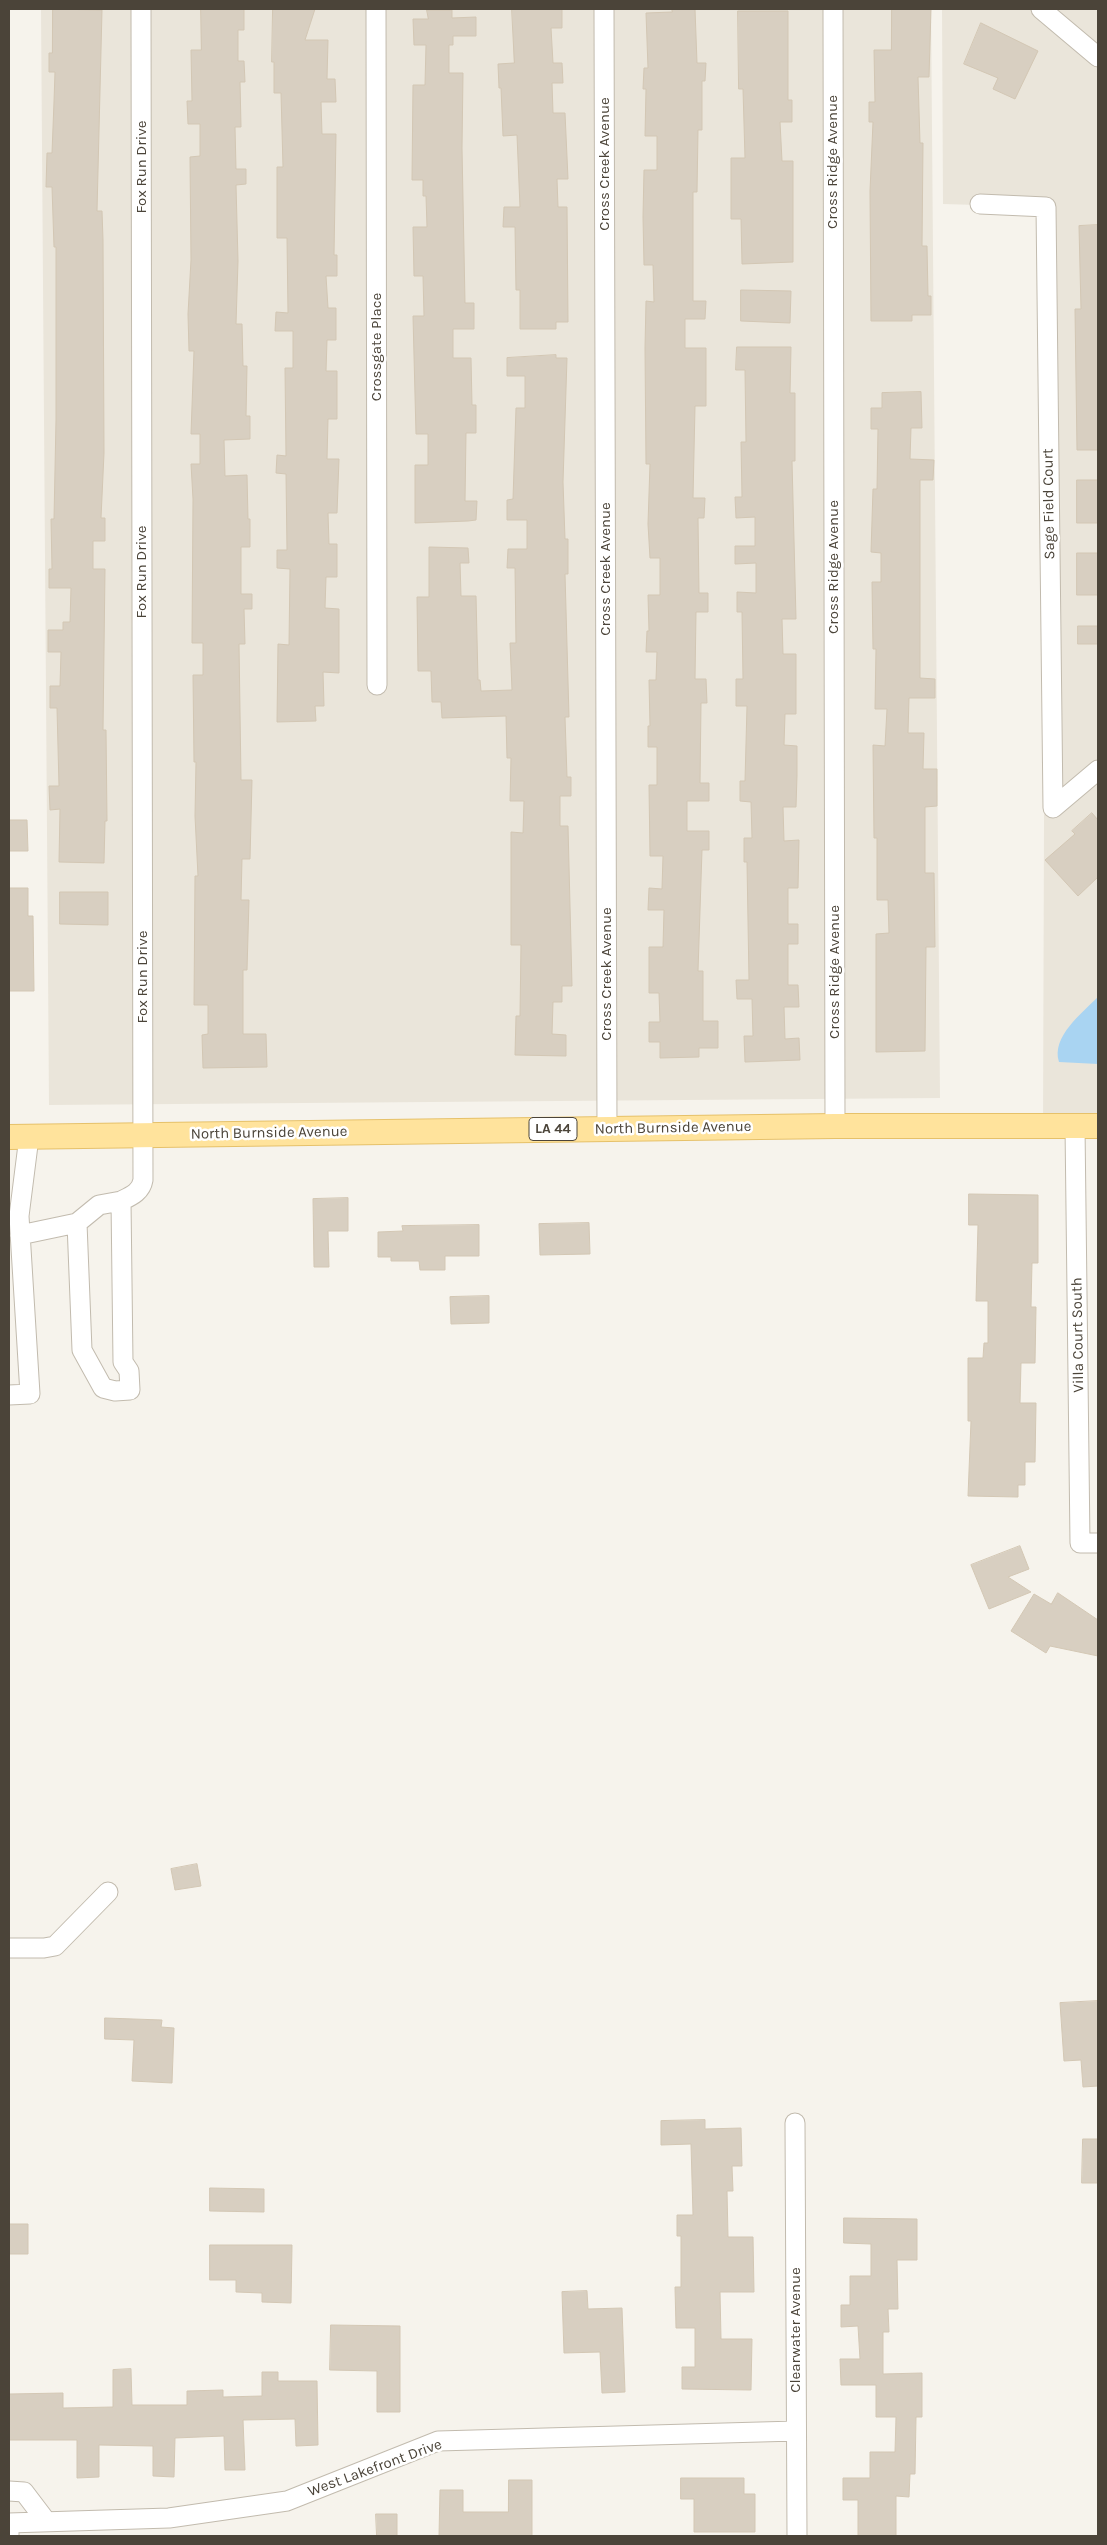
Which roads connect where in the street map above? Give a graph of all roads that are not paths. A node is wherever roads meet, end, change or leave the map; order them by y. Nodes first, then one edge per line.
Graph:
1 (141, 9) edge
2 (376, 9) edge
3 (604, 9) edge
4 (833, 9) edge
5 (1041, 9) edge
6 (1098, 57) edge
7 (980, 204) dead end
8 (377, 685) dead end
9 (1098, 770) edge
10 (835, 1126) junction
11 (1087, 1126) edge
12 (607, 1129) junction
13 (143, 1135) junction
14 (19, 1137) edge
15 (121, 1201) junction
16 (14, 1216) edge
17 (77, 1223) junction
18 (20, 1235) junction
19 (9, 1394) edge
20 (1089, 1543) edge
21 (108, 1892) dead end
22 (9, 1948) edge
23 (795, 2123) dead end
24 (796, 2431) junction
25 (9, 2491) edge
26 (9, 2522) edge
27 (46, 2522) junction
28 (9, 2536) edge
29 (797, 2536) edge

1 - 13 street, Fox Run Drive
2 - 8 street, Crossgate Place
3 - 12 street, Cross Creek Avenue
4 - 10 street, Cross Ridge Avenue
5 - 6 street
7 - 9 street, Sage Field Court
10 - 11 main road, North Burnside Avenue / LA 44
10 - 12 main road, North Burnside Avenue / LA 44
11 - 20 street, Villa Court South
12 - 13 main road, North Burnside Avenue / LA 44
13 - 14 main road, North Burnside Avenue / LA 44
13 - 15 street, Fox Run Drive
14 - 16 street
15 - 17 street
15 - 17 street
16 - 18 street
17 - 18 street
18 - 19 street
21 - 22 street
23 - 24 street, Clearwater Avenue
24 - 27 street, West Lakefront Drive
24 - 29 street, Clearwater Avenue
25 - 27 street
26 - 27 street, West Lakefront Drive
26 - 28 street

